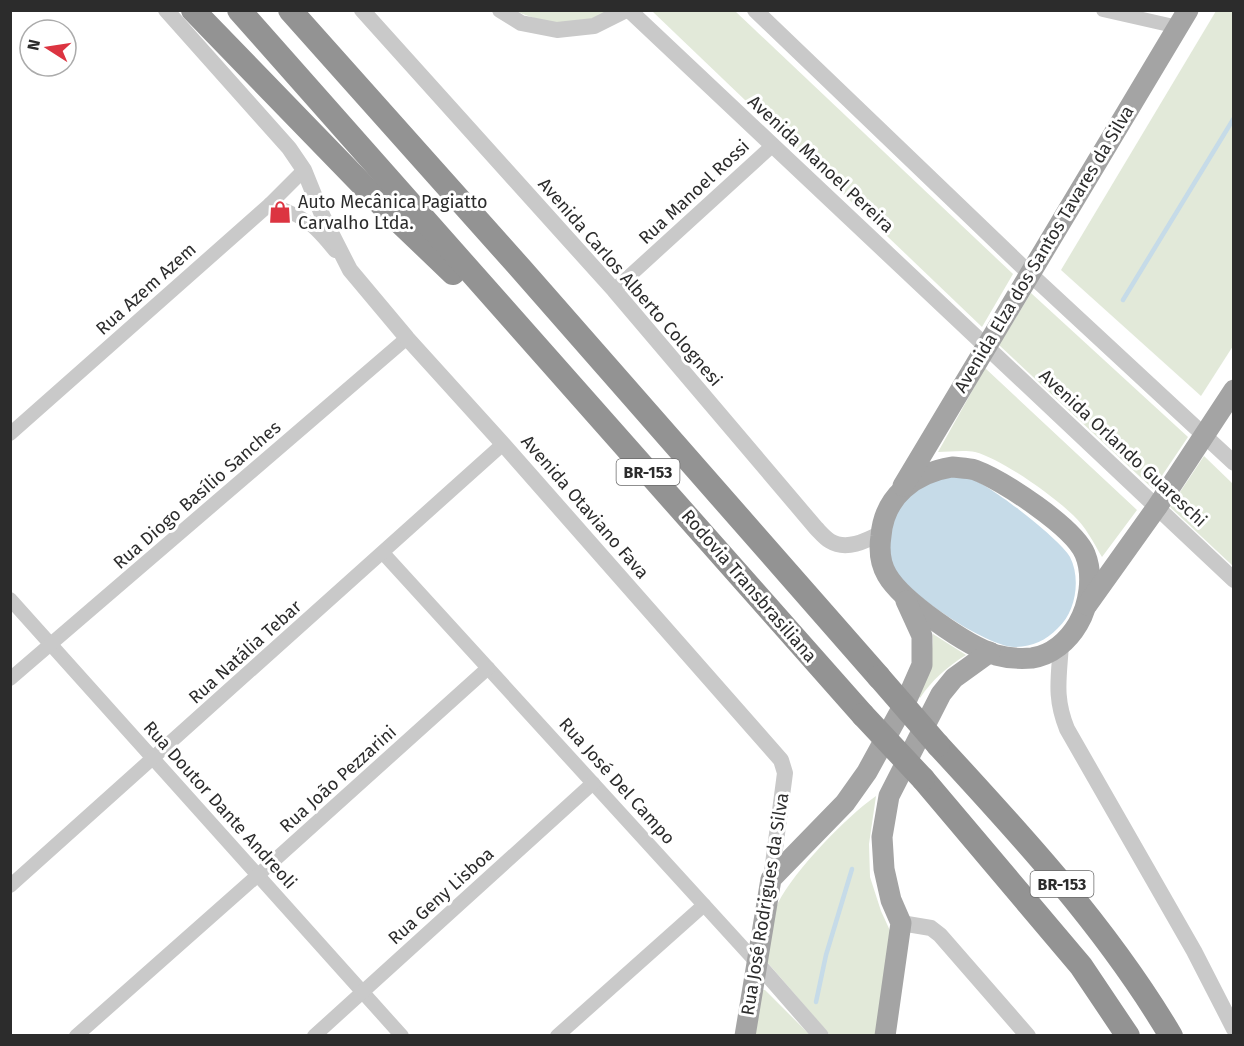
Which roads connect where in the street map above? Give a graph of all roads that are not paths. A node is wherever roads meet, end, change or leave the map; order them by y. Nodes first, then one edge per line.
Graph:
1 (166, 10) edge
2 (194, 10) edge
3 (239, 10) edge
4 (290, 10) edge
5 (314, 10) edge
6 (362, 10) edge
7 (500, 10) edge
8 (628, 10) edge
9 (755, 10) edge
10 (1103, 10) edge
11 (1183, 19) edge
12 (342, 69) junction
13 (772, 145) junction
14 (304, 170) junction
15 (270, 204) junction
16 (350, 270) junction
17 (1029, 273) junction
18 (614, 290) junction
19 (503, 309) junction
20 (407, 338) junction
21 (986, 345) junction
22 (1233, 390) edge
23 (10, 434) edge
24 (1204, 435) junction
25 (503, 444) junction
26 (1233, 463) edge
27 (901, 489) junction
28 (1157, 507) junction
29 (881, 533) junction
30 (383, 553) junction
31 (1233, 580) edge
32 (903, 596) junction
33 (10, 599) edge
34 (1087, 606) junction
35 (51, 644) junction
36 (1061, 644) junction
37 (990, 652) junction
38 (488, 668) junction
39 (10, 679) edge
40 (153, 758) junction
41 (785, 773) joint
42 (593, 783) junction
43 (258, 875) junction
44 (771, 879) junction
45 (10, 886) edge
46 (704, 904) junction
47 (901, 923) junction
48 (757, 963) junction
49 (363, 992) junction
50 (1233, 1029) edge
51 (76, 1035) edge
52 (314, 1035) edge
53 (402, 1035) edge
54 (557, 1035) edge
55 (745, 1035) edge
56 (821, 1035) edge
57 (885, 1035) edge
58 (1028, 1035) edge
59 (1128, 1035) edge
60 (1171, 1035) edge

1 - 14 street, Avenida Otaviano Fava
2 - 19 highway
3 - 19 highway, Rodovia Transbrasiliana / BR-153
4 - 12 highway, Rodovia Transbrasiliana / BR-153
5 - 12 highway
6 - 18 street, Avenida Carlos Alberto Colognesi
7 - 8 street
8 - 13 street, Avenida Manoel Pereira
9 - 17 street
10 - 11 street
11 - 17 main road, Avenida Elza dos Santos Tavares da Silva
12 - 60 highway, Rodovia Transbrasiliana / BR-153, bridge
13 - 18 street, Rua Manoel Rossi
13 - 21 street, Avenida Manoel Pereira
14 - 15 street, Rua Azem Azem
14 - 16 street, Avenida Otaviano Fava
15 - 16 street, Avenida Otaviano Fava
15 - 23 street, Rua Azem Azem
16 - 20 street, Avenida Otaviano Fava
17 - 21 main road, Avenida Elza dos Santos Tavares da Silva
17 - 24 street
18 - 29 street, Avenida Carlos Alberto Colognesi
19 - 59 highway, Rodovia Transbrasiliana / BR-153, bridge
20 - 25 street, Avenida Otaviano Fava
20 - 35 street, Rua Diogo Basílio Sanches
21 - 27 main road, Avenida Elza dos Santos Tavares da Silva
21 - 28 street, Avenida Orlando Guareschi
22 - 24 main road
24 - 26 street
24 - 28 main road
25 - 30 street, Rua Natália Tebar
25 - 41 street, Avenida Otaviano Fava
27 - 29 main road
27 - 34 main road
28 - 31 street, Avenida Orlando Guareschi
28 - 34 main road
29 - 32 main road
30 - 38 street, Rua José Del Campo
30 - 40 street, Rua Natália Tebar
32 - 37 main road
32 - 44 main road
33 - 35 street, Rua Doutor Dante Andreoli
34 - 36 main road
35 - 39 street, Rua Diogo Basílio Sanches
35 - 40 street, Rua Doutor Dante Andreoli
36 - 37 main road
36 - 50 street
37 - 47 main road
38 - 42 street, Rua José Del Campo
38 - 43 street, Rua João Pezzarini
40 - 43 street, Rua Doutor Dante Andreoli
40 - 45 street, Rua Natália Tebar
41 - 44 street, Rua José Rodrigues da Silva
42 - 46 street, Rua José Del Campo
42 - 49 street, Rua Geny Lisboa
43 - 49 street, Rua Doutor Dante Andreoli
43 - 51 street, Rua João Pezzarini
44 - 48 main road, Rua José Rodrigues da Silva
46 - 48 street, Rua José Del Campo
46 - 54 street
47 - 57 main road
47 - 58 street
48 - 55 main road, Rua José Rodrigues da Silva
48 - 56 street, Rua José Del Campo
49 - 52 street, Rua Geny Lisboa
49 - 53 street, Rua Doutor Dante Andreoli

